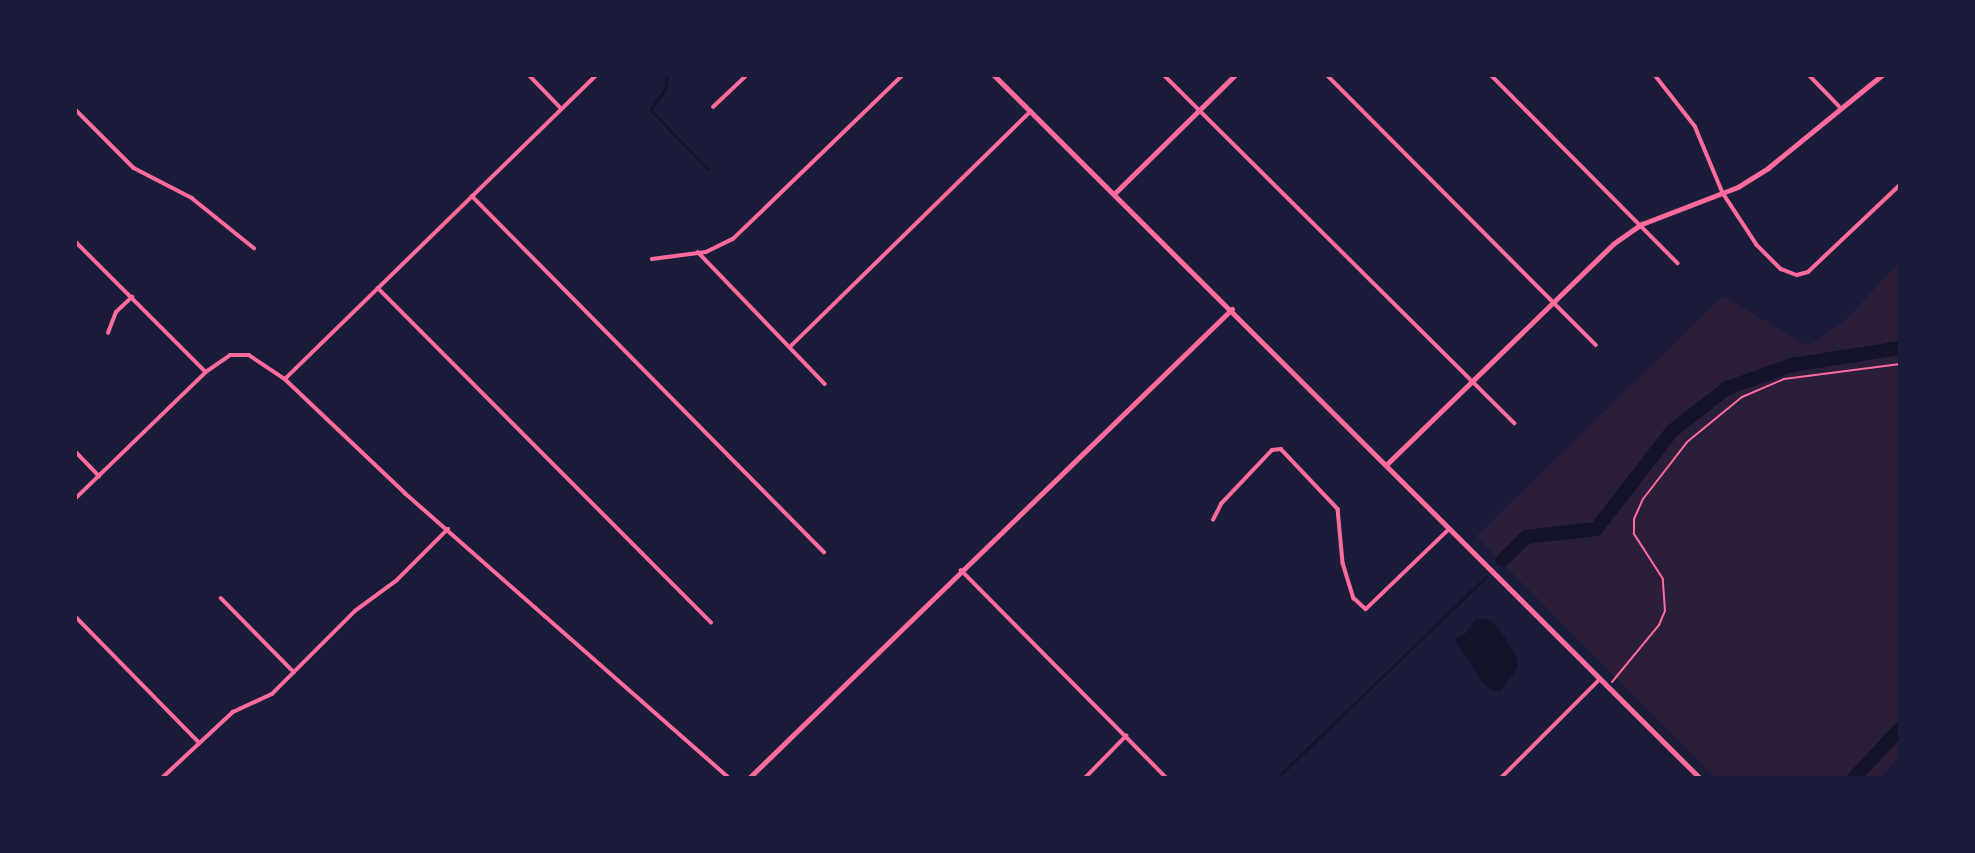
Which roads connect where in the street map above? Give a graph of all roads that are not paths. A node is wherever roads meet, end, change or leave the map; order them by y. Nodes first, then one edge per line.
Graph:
1 (529, 75) edge
2 (596, 75) edge
3 (747, 75) edge
4 (903, 75) edge
5 (994, 75) edge
6 (1164, 75) edge
7 (1235, 75) edge
8 (1327, 75) edge
9 (1491, 75) edge
10 (1655, 75) edge
11 (1809, 75) edge
12 (1882, 75) edge
13 (1839, 106) junction
14 (713, 107) dead end
15 (75, 109) edge
16 (562, 109) junction
17 (1199, 109) junction
18 (1031, 111) junction
19 (1900, 186) edge
20 (1115, 192) junction
21 (1723, 193) junction
22 (472, 196) junction
23 (1642, 224) junction
24 (75, 240) edge
25 (254, 248) dead end
26 (698, 252) junction
27 (652, 259) dead end
28 (1678, 263) dead end
29 (377, 288) junction
30 (132, 297) junction
31 (1553, 302) junction
32 (1232, 309) junction
33 (108, 333) dead end
34 (1596, 345) dead end
35 (790, 347) junction
36 (206, 372) junction
37 (285, 379) junction
38 (1472, 382) junction
39 (825, 384) dead end
40 (1514, 423) dead end
41 (75, 451) edge
42 (1387, 464) junction
43 (99, 476) junction
44 (75, 499) edge
45 (1213, 520) dead end
46 (1451, 527) junction
47 (448, 529) junction
48 (824, 552) dead end
49 (961, 570) junction
50 (221, 598) dead end
51 (75, 616) edge
52 (711, 622) dead end
53 (294, 672) junction
54 (1601, 678) junction
55 (1126, 736) junction
56 (200, 742) junction
57 (162, 778) edge
58 (729, 778) edge
59 (749, 778) edge
60 (1085, 778) edge
61 (1167, 778) edge
62 (1501, 778) edge
63 (1700, 778) edge

1 - 16 street
2 - 16 street
3 - 14 street
4 - 26 street
5 - 18 street
6 - 17 street
7 - 17 street
8 - 31 street
9 - 23 street
10 - 21 street
11 - 13 street
12 - 13 street
13 - 21 street
15 - 25 street
16 - 22 street
17 - 20 street
17 - 38 street
18 - 20 street
18 - 35 street
19 - 21 street
20 - 32 street
21 - 23 street
22 - 29 street
22 - 48 street
23 - 28 street
23 - 31 street
24 - 30 street
26 - 27 street
26 - 35 street
29 - 37 street
29 - 52 street
30 - 33 street
30 - 36 street
31 - 34 street
31 - 38 street
32 - 42 street
32 - 49 street
35 - 39 street
36 - 37 street
36 - 43 street
37 - 47 street
38 - 40 street
38 - 42 street
41 - 43 street
42 - 46 street
43 - 44 street
45 - 46 street
46 - 54 street
47 - 53 street
47 - 58 street
49 - 55 street
49 - 59 street
50 - 53 street
51 - 56 street
53 - 56 street
54 - 62 street
54 - 63 street
55 - 60 street
55 - 61 street
56 - 57 street

